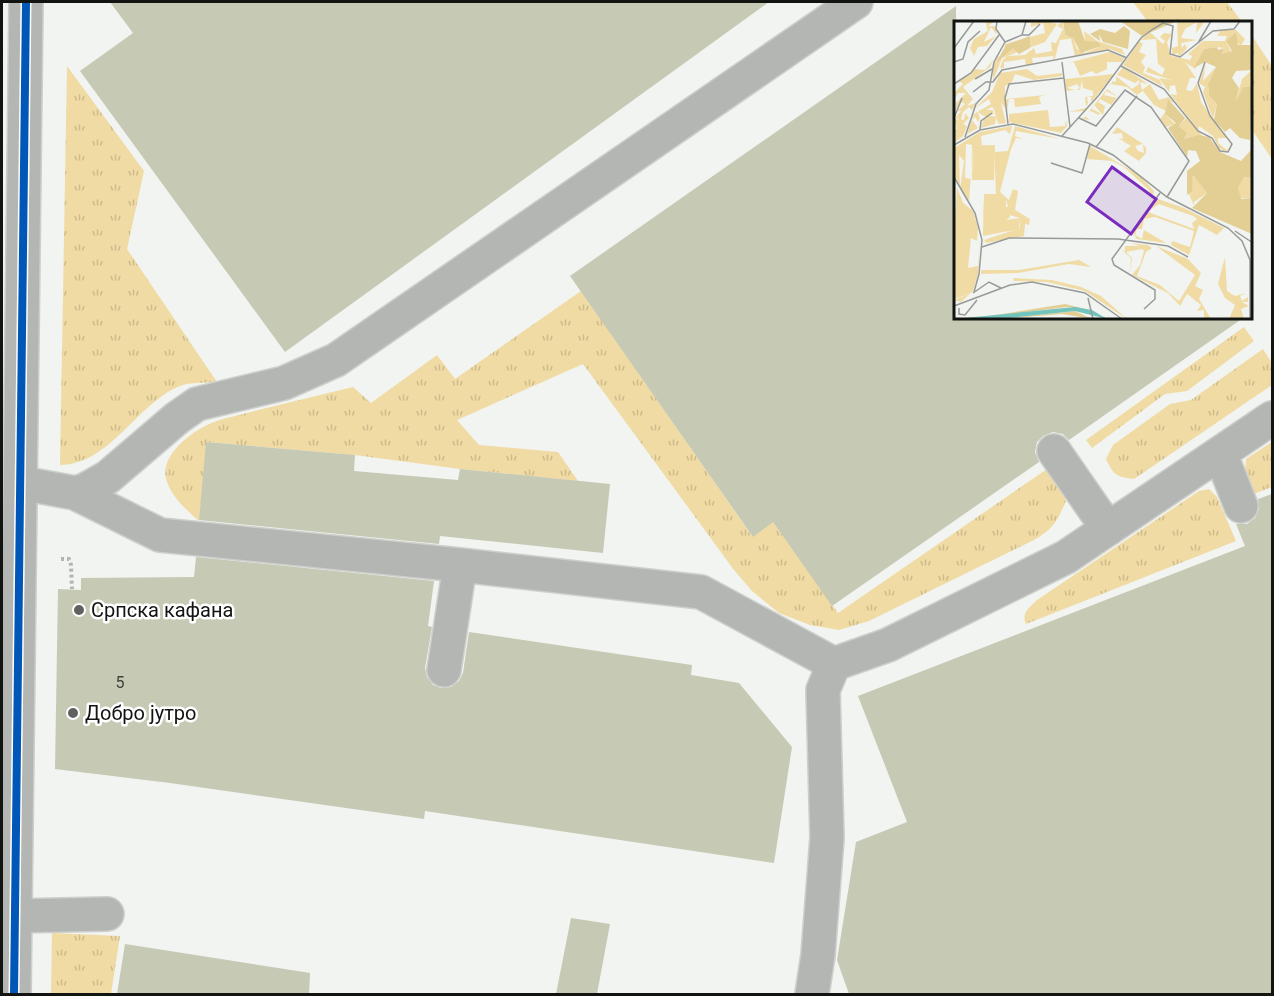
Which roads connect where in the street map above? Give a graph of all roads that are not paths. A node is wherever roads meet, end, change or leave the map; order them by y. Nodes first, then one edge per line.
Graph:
1 (26, 2) edge
2 (856, 2) edge
3 (2, 46) edge
4 (26, 83) junction
5 (1272, 418) edge
6 (1054, 451) dead end
7 (1220, 453) junction
8 (21, 483) junction
9 (75, 493) junction
10 (1241, 506) dead end
11 (1108, 530) junction
12 (460, 565) junction
13 (834, 664) junction
14 (444, 670) dead end
15 (9, 682) edge
16 (107, 914) dead end
17 (15, 916) junction
18 (14, 994) edge
19 (812, 994) edge

1 - 4 street
2 - 9 street
3 - 4 street
4 - 8 street
5 - 7 street
6 - 11 street
7 - 10 street
7 - 11 street
8 - 9 street
8 - 15 street
9 - 12 street
11 - 13 street
12 - 13 street
12 - 14 street
13 - 19 street
15 - 17 street
16 - 17 street
17 - 18 street

